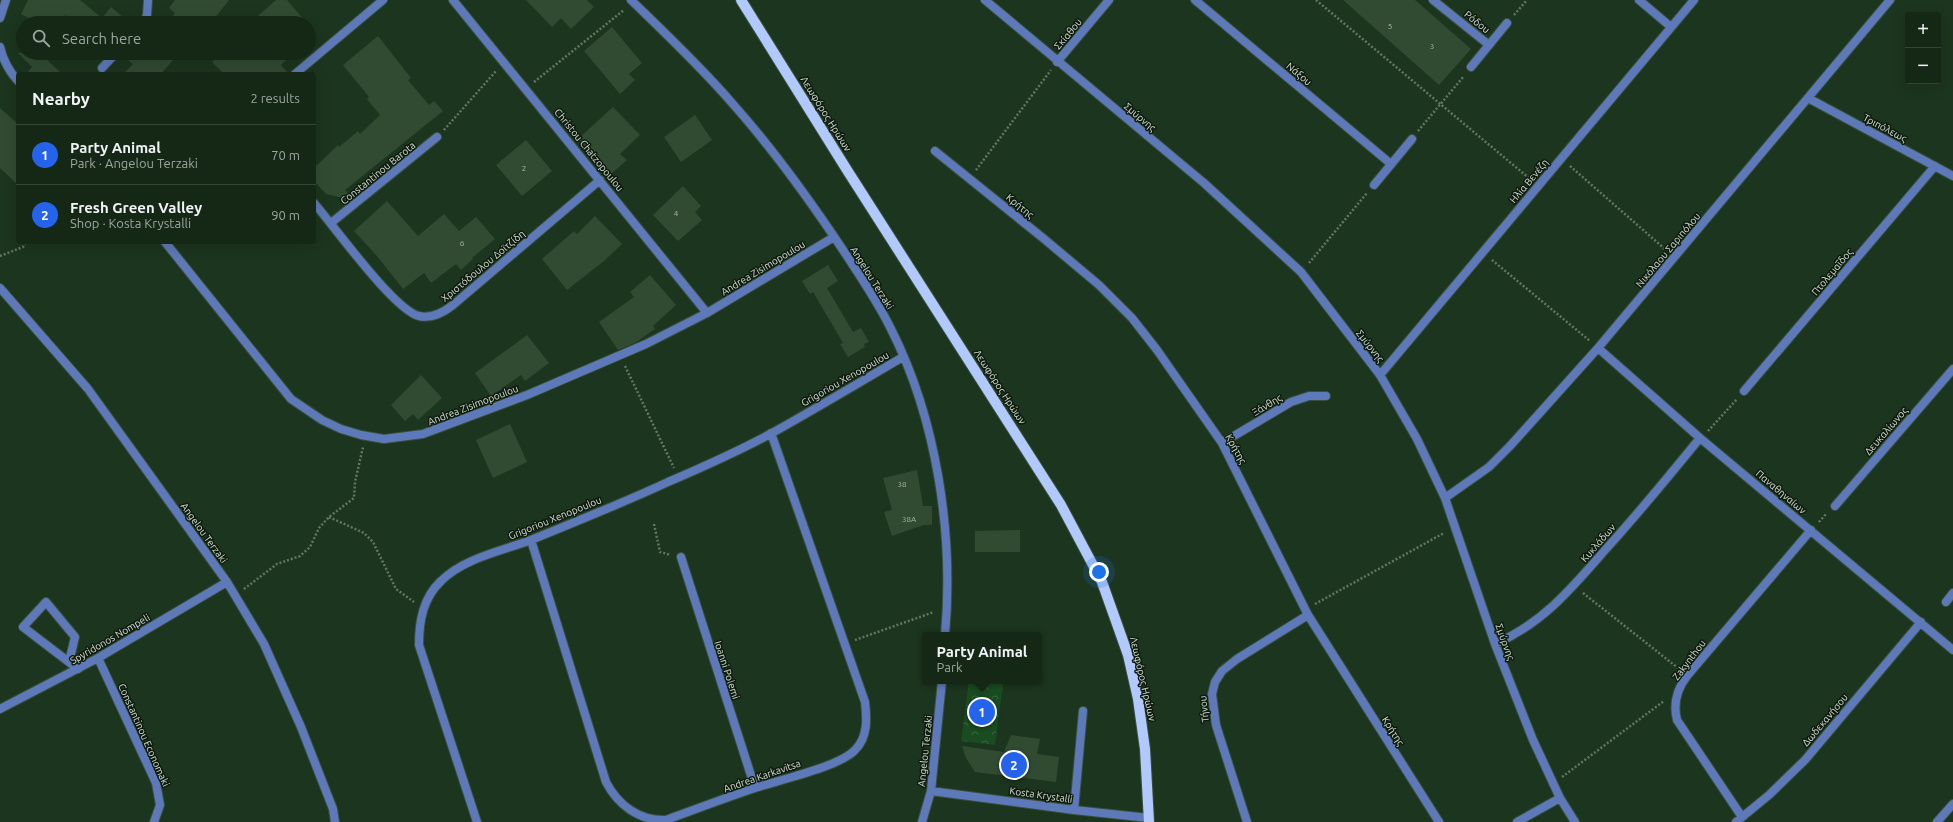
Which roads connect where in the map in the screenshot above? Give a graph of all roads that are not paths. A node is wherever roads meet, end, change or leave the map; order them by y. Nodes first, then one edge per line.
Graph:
1 (6, 0) edge
2 (148, 0) edge
3 (383, 0) edge
4 (453, 0) edge
5 (741, 0) edge
6 (985, 0) edge
7 (1109, 0) edge
8 (1195, 0) edge
9 (1433, 0) edge
10 (1639, 0) edge
11 (1694, 0) edge
12 (1890, 0) edge
13 (632, 1) edge
14 (147, 16) edge
15 (0, 18) edge
16 (1507, 23) road end
17 (1671, 27) junction
18 (1489, 45) junction
19 (0, 46) edge
20 (316, 56) edge
21 (109, 60) edge
22 (312, 60) edge
23 (1057, 62) junction
24 (1472, 67) road end
25 (102, 68) dead end
26 (297, 72) edge
27 (16, 79) edge
28 (1808, 98) junction
29 (437, 137) road end
30 (1412, 139) road end
31 (935, 151) dead end
32 (1391, 164) junction
33 (1935, 166) junction
34 (1953, 176) edge
35 (600, 180) junction
36 (1374, 185) road end
37 (316, 205) edge
38 (331, 223) junction
39 (834, 236) junction
40 (167, 244) edge
41 (0, 288) edge
42 (707, 313) junction
43 (1598, 348) junction
44 (904, 357) junction
45 (1953, 368) edge
46 (1380, 375) junction
47 (1744, 391) road end
48 (1326, 396) dead end
49 (771, 433) junction
50 (1700, 438) junction
51 (1222, 443) junction
52 (1445, 498) junction
53 (1835, 506) road end
54 (1811, 530) junction
55 (531, 540) junction
56 (681, 557) road end
57 (227, 582) junction
58 (1953, 593) edge
59 (1946, 602) dead end
60 (1307, 612) junction
61 (1921, 622) junction
62 (945, 632) edge
63 (1495, 644) junction
64 (1953, 650) edge
65 (98, 658) junction
66 (69, 662) junction
67 (78, 669) junction
68 (942, 684) edge
69 (0, 710) edge
70 (1083, 711) dead end
71 (755, 788) junction
72 (931, 791) junction
73 (1560, 798) junction
74 (1953, 804) edge
75 (1074, 810) junction
76 (1149, 820) edge
77 (1739, 820) edge
78 (154, 822) edge
79 (336, 822) edge
80 (477, 822) edge
81 (922, 822) edge
82 (1247, 822) edge
83 (1439, 822) edge
84 (1517, 822) edge
85 (1574, 822) edge
86 (1937, 822) edge

1 - 15 street
2 - 14 street
3 - 20 street
4 - 35 street, Christou Chatzopoulou
5 - 76 main road, Λεωφόρος Ηρώων
6 - 23 street, Σμύρνης
7 - 23 street, Σκίαθου
8 - 32 street, Νάξου
9 - 18 street, Ρόδου
10 - 17 street
11 - 17 street, Ηλία Βενέζη
12 - 28 street, Νικόλαου Σαριπόλου
13 - 39 street, Angelou Terzaki
16 - 18 street
17 - 46 street, Ηλία Βενέζη
18 - 24 street
19 - 27 street
21 - 25 street
22 - 26 street
23 - 46 street, Σμύρνης
28 - 33 street, Τριπόλεως
28 - 43 street, Νικόλαου Σαριπόλου
29 - 38 street, Constantinou Barota
30 - 32 street
31 - 51 street, Κρήτης
32 - 36 street
33 - 34 street, Τριπόλεως
33 - 47 street, Πτολεμαΐδος
35 - 38 street, Χριστόδουλου Δοϊτζίδη
35 - 42 street, Christou Chatzopoulou
37 - 38 street, Χριστόδουλου Δοϊτζίδη
39 - 42 street, Andrea Zisimopoulou
39 - 44 street, Angelou Terzaki
40 - 42 street, Andrea Zisimopoulou
41 - 57 street, Angelou Terzaki
43 - 50 street, Παναθηναίων
43 - 52 street, Νικόλαου Σαριπόλου
44 - 49 street, Grigoriou Xenopoulou
44 - 62 street, Angelou Terzaki
45 - 53 street, Δευκαλίωνος
46 - 52 street, Σμύρνης
48 - 51 street, Ξάνθης
49 - 55 street, Grigoriou Xenopoulou
49 - 71 street, Andrea Karkavitsa
50 - 54 street, Παναθηναίων
50 - 63 street, Κυκλάδων
51 - 60 street, Κρήτης
52 - 63 street, Σμύρνης
54 - 61 street, Παναθηναίων
54 - 77 street, Zakynthou
55 - 71 street, Andrea Karkavitsa
55 - 80 street, Grigoriou Xenopoulou
56 - 71 street, Ioanni Polemi
57 - 65 street, Spyridonos Nompeli
57 - 79 street, Angelou Terzaki
58 - 59 street
60 - 82 street, Τήνου
60 - 83 street, Κρήτης
61 - 64 street, Παναθηναίων
61 - 77 street, Δωδεκανήσου
63 - 73 street, Σμύρνης
65 - 67 street, Spyridonos Nompeli
65 - 78 street, Constantinou Economaki
66 - 66 street
66 - 67 street
67 - 69 street, Spyridonos Nompeli
68 - 72 street, Angelou Terzaki
70 - 75 street
72 - 75 street, Kosta Krystalli
72 - 81 street, Angelou Terzaki
73 - 84 street
73 - 85 street, Σμύρνης
74 - 86 street
75 - 76 street, Kosta Krystalli

